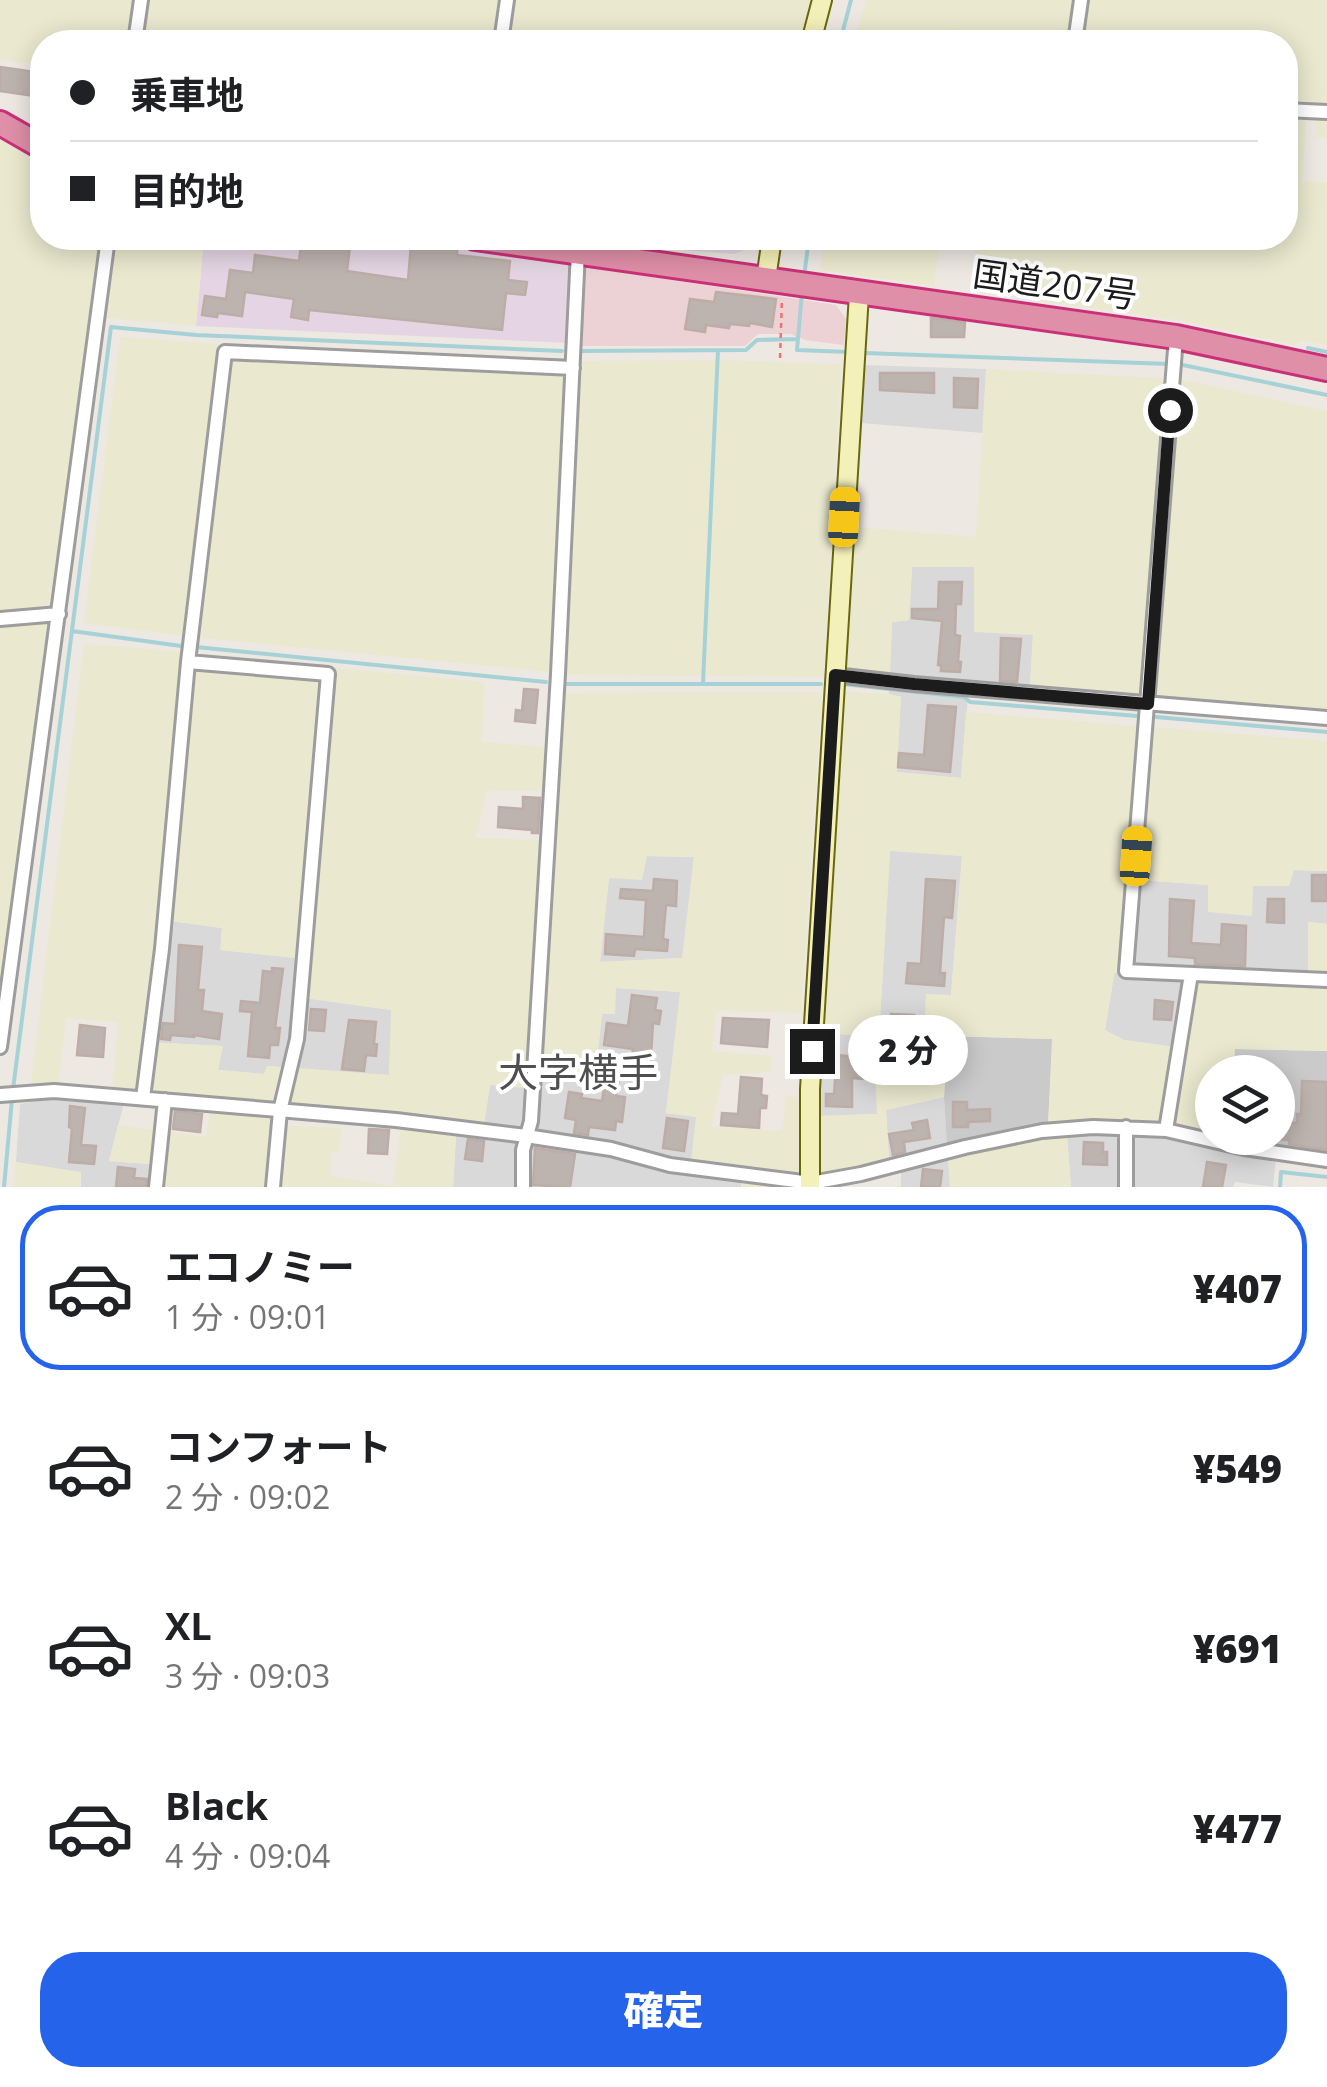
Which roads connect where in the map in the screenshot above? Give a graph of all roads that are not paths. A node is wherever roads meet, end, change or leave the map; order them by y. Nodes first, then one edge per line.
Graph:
1 (141, 0) edge
2 (507, 0) edge
3 (822, 0) edge
4 (1080, 0) edge
5 (137, 30) edge
6 (503, 30) edge
7 (815, 30) edge
8 (1076, 30) edge
9 (1298, 111) edge
10 (1327, 112) edge
11 (0, 123) edge
12 (30, 141) edge
13 (106, 250) edge
14 (570, 250) edge
15 (777, 250) edge
16 (578, 251) junction
17 (790, 283) junction
18 (859, 294) junction
19 (1176, 337) junction
20 (573, 368) junction
21 (1327, 369) edge
22 (59, 614) junction
23 (0, 619) edge
24 (188, 662) junction
25 (835, 675) junction
26 (1148, 704) junction
27 (1327, 718) edge
28 (1190, 974) junction
29 (1327, 980) edge
30 (0, 1046) edge
31 (8, 1094) edge
32 (143, 1098) junction
33 (165, 1100) junction
34 (280, 1111) junction
35 (1126, 1127) junction
36 (1166, 1130) junction
37 (526, 1136) junction
38 (1327, 1160) edge
39 (811, 1185) edge
40 (156, 1187) edge
41 (273, 1187) edge
42 (523, 1187) edge
43 (1126, 1187) edge

1 - 5 street
2 - 6 street
3 - 7 street
4 - 8 street
9 - 10 street
11 - 12 highway
13 - 22 street
14 - 16 highway, 国道207号
15 - 17 street
16 - 17 highway, 国道207号
16 - 20 street
17 - 18 highway, 国道207号
18 - 19 highway, 国道207号
18 - 25 street
19 - 21 highway, 国道207号
19 - 26 street
20 - 24 street
20 - 37 street
22 - 23 street
22 - 30 street
24 - 32 street
24 - 34 street
25 - 26 street
25 - 39 street
26 - 27 street
26 - 28 street
28 - 29 street
28 - 36 street
31 - 32 street
32 - 33 street
33 - 34 street
33 - 40 street
34 - 37 street
34 - 41 street
35 - 36 street
35 - 39 street
35 - 43 street
36 - 38 street
37 - 39 street
37 - 42 street

